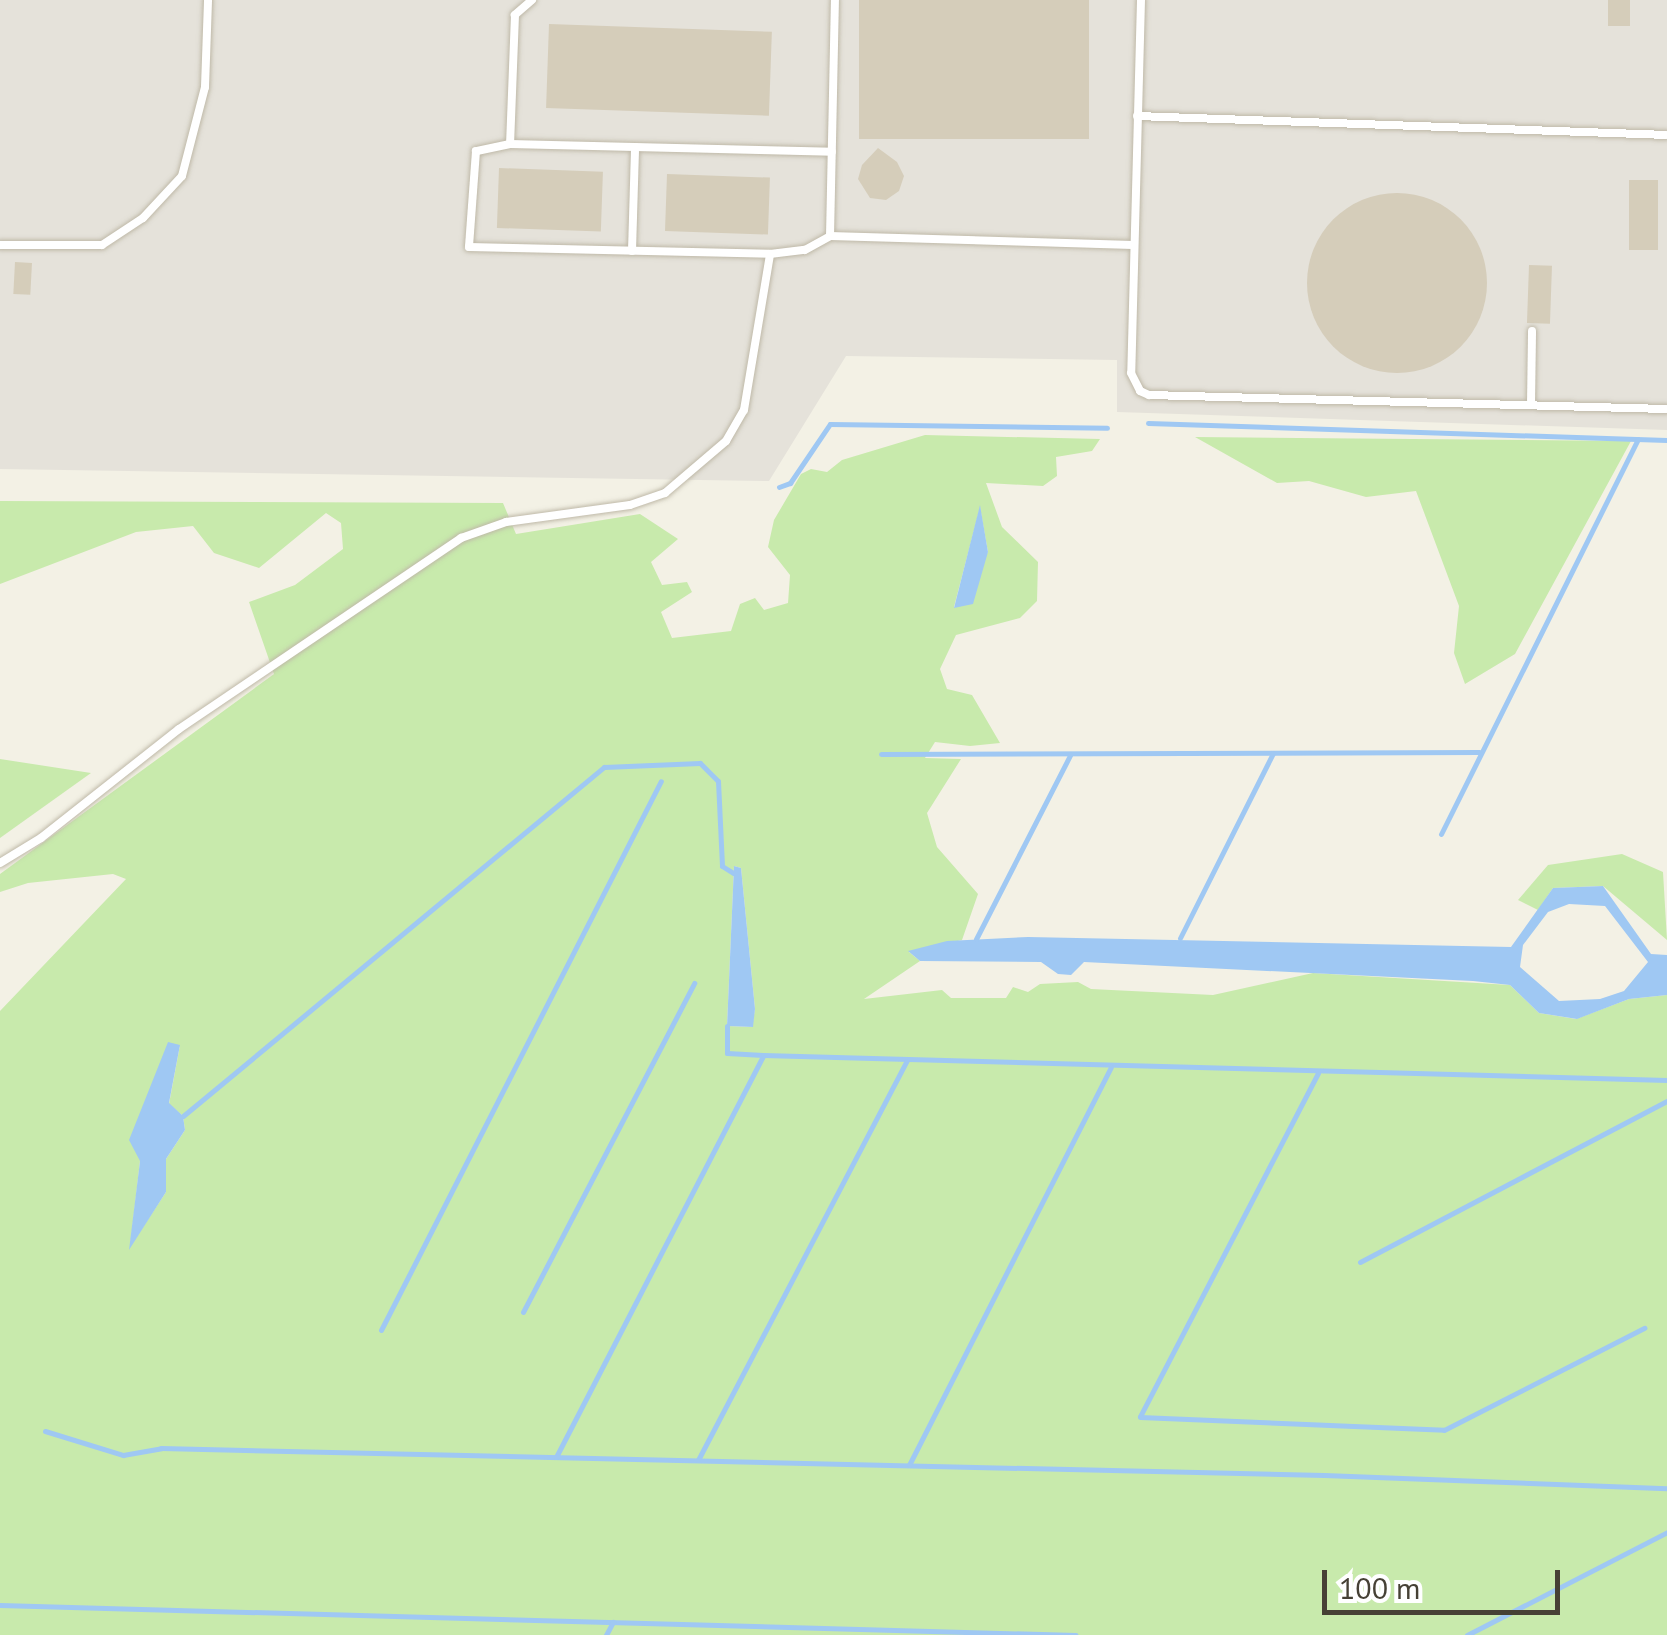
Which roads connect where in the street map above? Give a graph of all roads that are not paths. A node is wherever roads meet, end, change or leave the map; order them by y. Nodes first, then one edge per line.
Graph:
1 (208, 0) edge
2 (532, 0) edge
3 (835, 0) edge
4 (1141, 0) edge
5 (1137, 116) junction
6 (1667, 135) edge
7 (510, 144) junction
8 (634, 147) junction
9 (832, 152) junction
10 (830, 236) junction
11 (0, 245) edge
12 (1133, 245) junction
13 (632, 251) junction
14 (770, 254) junction
15 (1532, 331) dead end
16 (1531, 405) junction
17 (1667, 409) edge
18 (0, 863) edge

1 - 11 lane
2 - 7 lane
3 - 9 lane
4 - 5 lane
5 - 6 lane
5 - 12 lane
7 - 8 lane
7 - 13 lane
8 - 9 lane
8 - 13 lane
9 - 10 lane
10 - 12 lane
10 - 14 lane
12 - 16 lane
13 - 14 lane
14 - 18 lane
15 - 16 lane
16 - 17 lane

